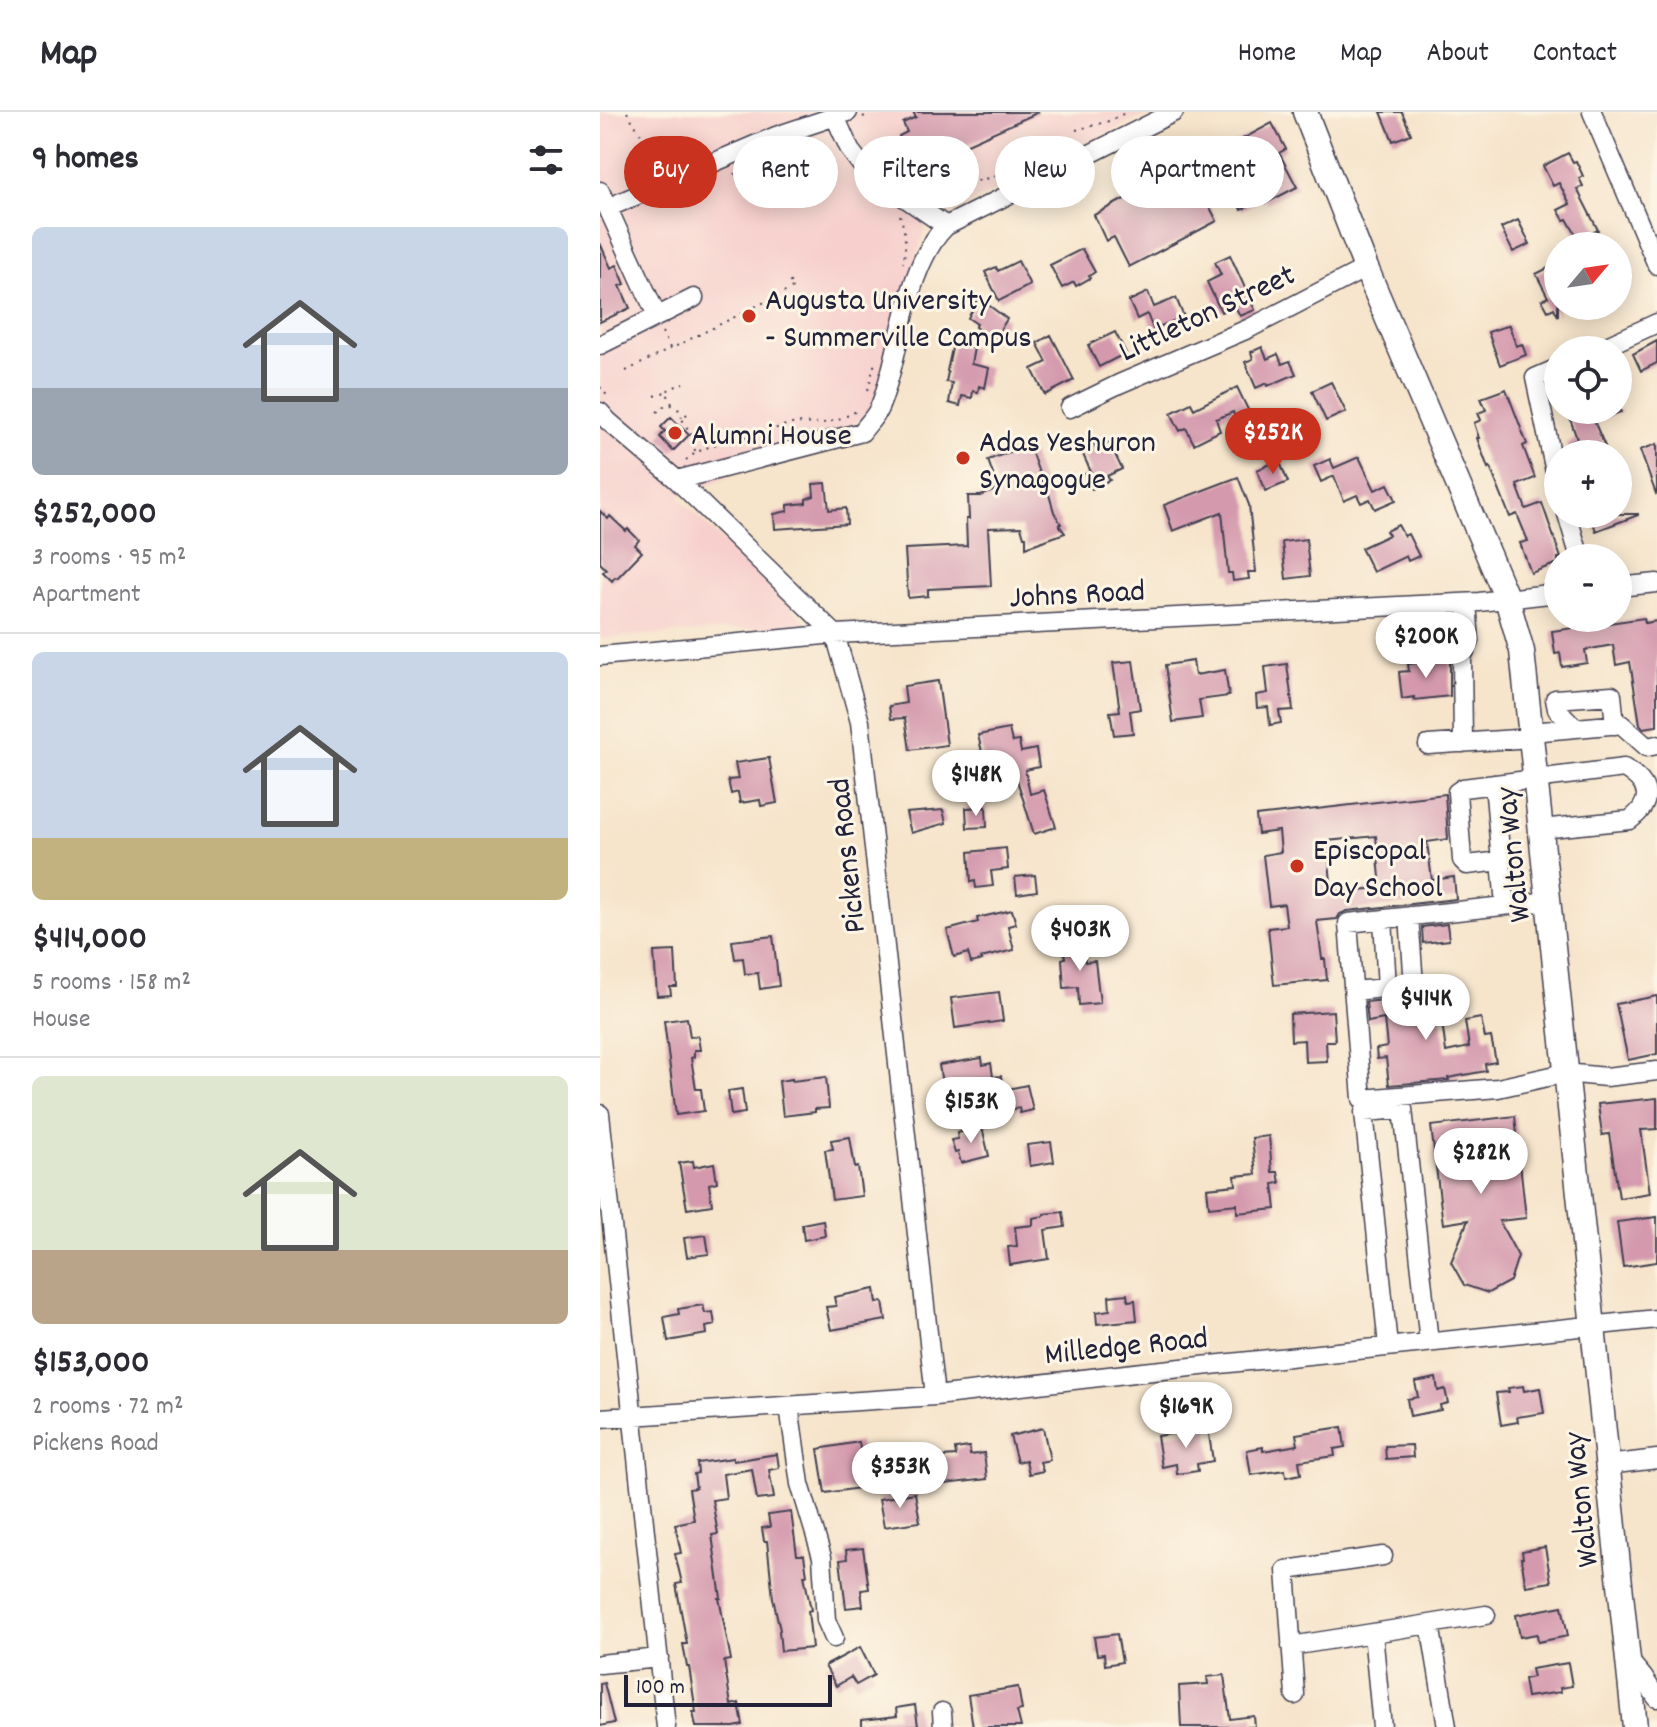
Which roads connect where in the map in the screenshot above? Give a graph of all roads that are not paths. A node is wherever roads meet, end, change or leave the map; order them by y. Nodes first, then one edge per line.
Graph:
1 (1174, 112) edge
2 (1305, 112) edge
3 (1592, 112) edge
4 (839, 114) edge
5 (604, 200) edge
6 (946, 226) junction
7 (1657, 265) edge
8 (1366, 268) junction
9 (694, 298) dead end
10 (658, 321) junction
11 (1657, 323) edge
12 (1629, 336) edge
13 (600, 345) edge
14 (1544, 374) edge
15 (1070, 408) dead end
16 (608, 409) edge
17 (1544, 420) edge
18 (679, 471) junction
19 (1657, 583) edge
20 (1632, 586) edge
21 (1544, 595) edge
22 (1507, 599) junction
23 (1467, 603) junction
24 (835, 634) junction
25 (600, 656) edge
26 (1615, 725) junction
27 (1575, 728) junction
28 (1531, 735) junction
29 (1463, 743) junction
30 (1428, 745) dead end
31 (1657, 745) edge
32 (1536, 778) junction
33 (1494, 784) junction
34 (1541, 829) junction
35 (1501, 861) junction
36 (1549, 901) junction
37 (1505, 905) junction
38 (1409, 916) junction
39 (1383, 919) junction
40 (1387, 988) junction
41 (1354, 991) junction
42 (1657, 1071) edge
43 (1565, 1073) junction
44 (1363, 1106) junction
45 (600, 1114) edge
46 (602, 1154) edge
47 (1657, 1319) edge
48 (1593, 1326) junction
49 (1429, 1342) junction
50 (1388, 1346) junction
51 (935, 1396) junction
52 (789, 1406) junction
53 (633, 1415) junction
54 (600, 1418) edge
55 (1657, 1459) edge
56 (1607, 1465) junction
57 (1383, 1556) dead end
58 (1486, 1615) dead end
59 (1430, 1624) junction
60 (1373, 1633) junction
61 (834, 1638) dead end
62 (1291, 1646) junction
63 (659, 1658) junction
64 (600, 1664) edge
65 (1643, 1671) edge
66 (1295, 1695) dead end
67 (1657, 1698) edge
68 (666, 1727) edge
69 (1382, 1727) edge
70 (1447, 1727) edge
71 (1635, 1727) edge

1 - 6 street
2 - 8 main road, Walton Way
3 - 7 street
4 - 5 street
4 - 6 street
5 - 10 street
6 - 18 street
8 - 15 street, Littleton Street
8 - 22 main road, Walton Way
9 - 10 street
10 - 13 street
11 - 12 street
14 - 17 street
16 - 18 street, Pickens Road
18 - 24 street, Pickens Road
19 - 20 street
21 - 22 street, Johns Road
22 - 23 street, Johns Road
22 - 28 main road, Walton Way
23 - 24 street, Johns Road
23 - 29 street
24 - 25 street, Johns Road
24 - 51 street, Pickens Road
26 - 27 street
26 - 27 street
26 - 31 street
27 - 28 street
28 - 29 street
28 - 32 main road, Walton Way
29 - 30 street
32 - 33 street
32 - 34 main road, Walton Way
32 - 34 street
33 - 35 street
33 - 35 street
34 - 36 main road, Walton Way
35 - 37 street
36 - 37 street
36 - 43 main road, Walton Way
37 - 38 street
38 - 39 street
38 - 40 street
39 - 40 street
39 - 41 street
40 - 41 street
41 - 44 street
42 - 43 street
43 - 44 street
43 - 48 main road, Walton Way
44 - 49 street
44 - 50 street
45 - 46 street
46 - 53 street
47 - 48 street, Milledge Road
48 - 49 street, Milledge Road
48 - 56 main road, Walton Way
49 - 50 street, Milledge Road
50 - 51 street, Milledge Road
51 - 52 street, Milledge Road
52 - 53 street, Milledge Road
52 - 61 street
53 - 54 street, Milledge Road
53 - 63 street
55 - 56 street
56 - 65 main road, Walton Way
57 - 62 street
58 - 59 street
59 - 60 street
59 - 70 street
60 - 62 street
60 - 69 street
62 - 66 street
63 - 64 street
63 - 68 street
65 - 67 street
65 - 71 main road, Walton Way

